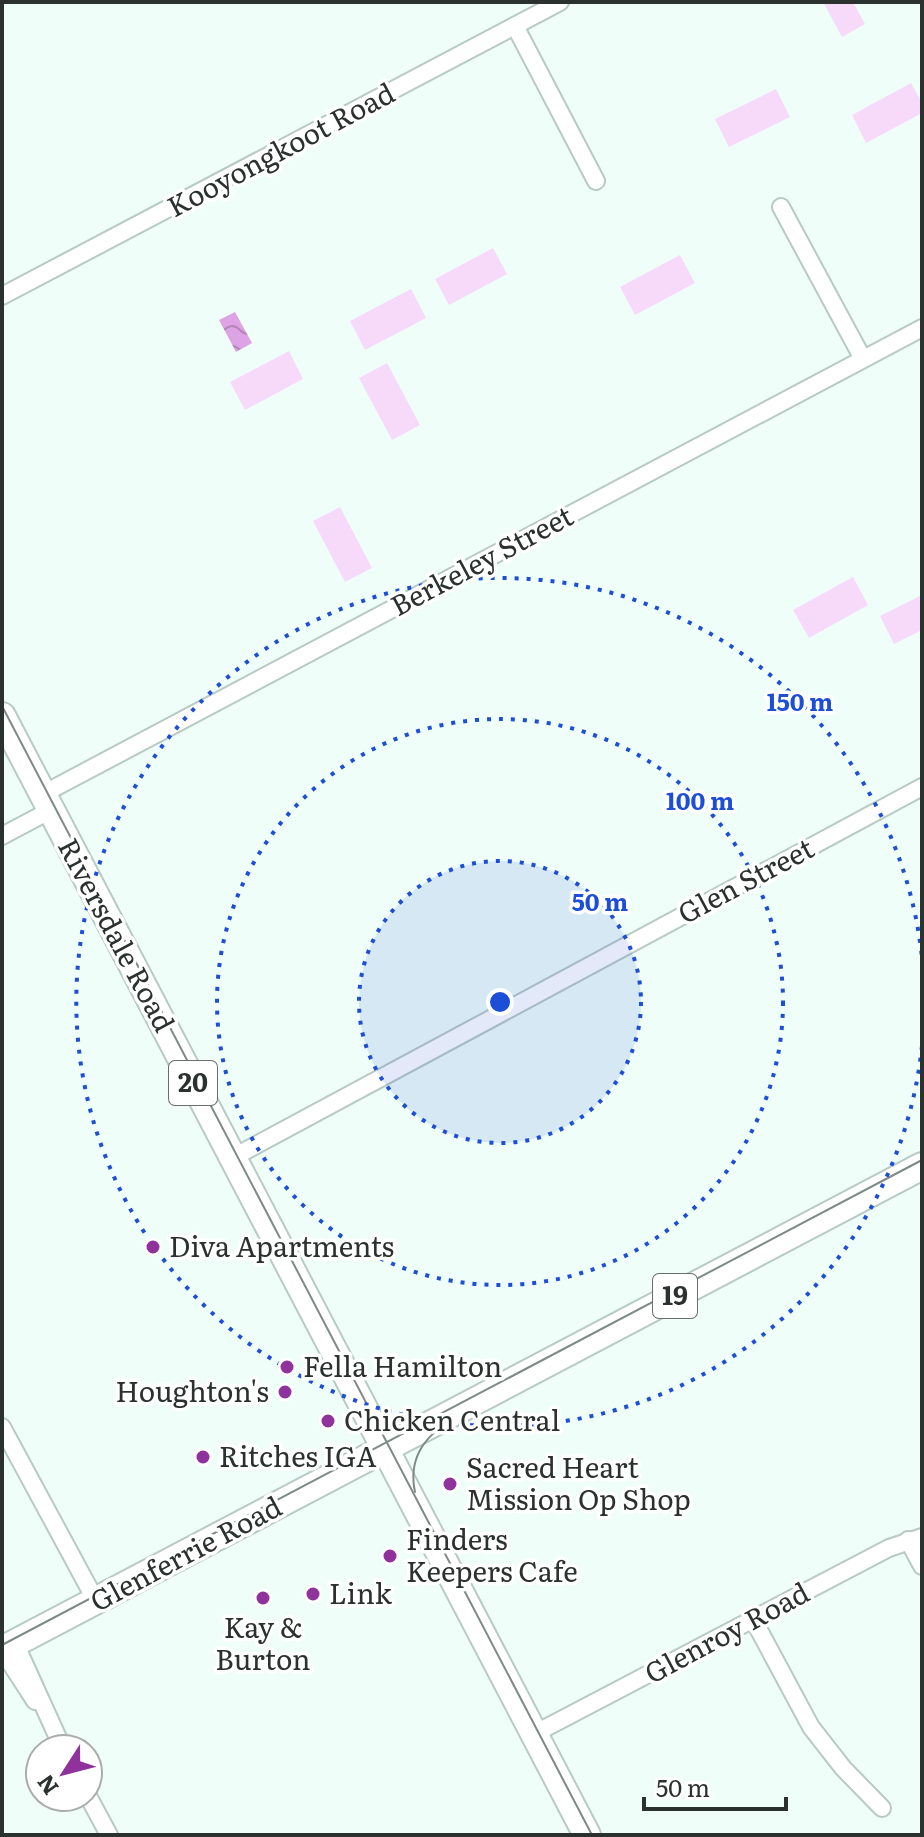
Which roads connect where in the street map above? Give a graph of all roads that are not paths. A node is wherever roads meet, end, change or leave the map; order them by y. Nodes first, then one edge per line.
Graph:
1 (560, 2) edge
2 (515, 26) junction
3 (596, 181) dead end
4 (781, 207) dead end
5 (2, 296) edge
6 (922, 328) edge
7 (863, 359) junction
8 (2, 716) edge
9 (922, 787) edge
10 (47, 802) junction
11 (2, 836) edge
12 (232, 1158) junction
13 (922, 1166) edge
14 (2, 1427) edge
15 (384, 1450) junction
16 (915, 1538) edge
17 (922, 1566) edge
18 (96, 1601) junction
19 (753, 1619) junction
20 (6, 1648) edge
21 (55, 1733) edge
22 (534, 1734) junction
23 (882, 1808) dead end
24 (97, 1813) edge
25 (109, 1835) edge
26 (587, 1835) edge

1 - 2 street, Kooyongkoot Road
2 - 3 street
2 - 5 street, Kooyongkoot Road
4 - 7 street
6 - 7 street, Berkeley Street
7 - 10 street, Berkeley Street
8 - 10 main road, Riversdale Road / 20
9 - 12 street, Glen Street
10 - 11 street, Berkeley Street
10 - 12 main road, Riversdale Road / 20
12 - 15 main road, Riversdale Road / 20
13 - 15 main road, Glenferrie Road / 19
14 - 18 street
15 - 18 main road, Glenferrie Road / 19
15 - 22 main road, Riversdale Road / 20
16 - 17 street
16 - 19 street, Glenroy Road
18 - 20 main road, Glenferrie Road / 19
19 - 22 street, Glenroy Road
19 - 23 street
20 - 21 street
22 - 26 main road, Riversdale Road / 20
24 - 25 street

